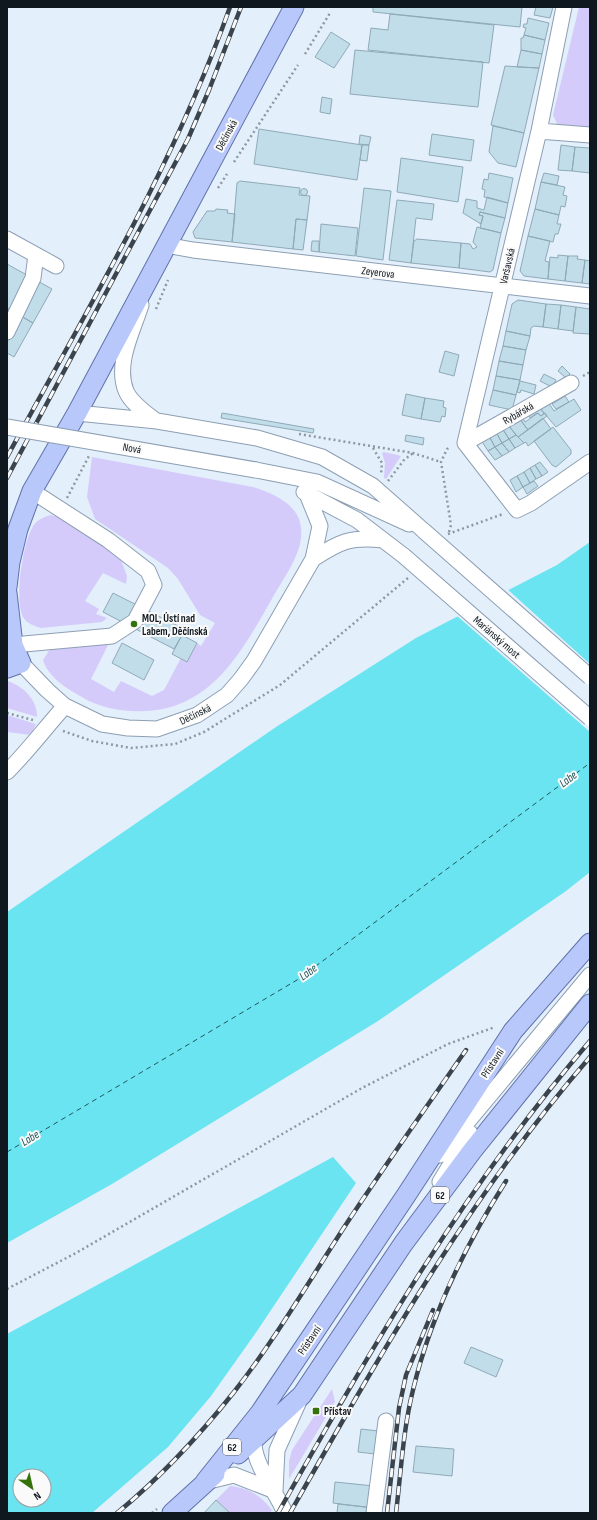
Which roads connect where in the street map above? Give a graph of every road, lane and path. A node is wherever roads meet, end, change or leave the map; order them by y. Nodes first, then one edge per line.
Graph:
1 (294, 7) edge
2 (564, 7) edge
3 (330, 13) dead end
4 (305, 54) dead end
5 (298, 65) dead end
6 (539, 131) junction
7 (590, 135) edge
8 (234, 162) dead end
9 (227, 174) dead end
10 (215, 193) dead end
11 (7, 239) edge
12 (166, 245) junction
13 (36, 255) junction
14 (156, 262) junction
15 (56, 266) dead end
16 (170, 276) dead end
17 (502, 287) junction
18 (590, 296) edge
19 (154, 312) dead end
20 (7, 332) edge
21 (571, 383) dead end
22 (77, 413) junction
23 (157, 421) junction
24 (7, 427) edge
25 (295, 433) dead end
26 (465, 443) junction
27 (372, 447) junction
28 (92, 450) dead end
29 (413, 453) junction
30 (441, 462) junction
31 (590, 462) edge
32 (256, 470) junction
33 (381, 477) dead end
34 (384, 484) dead end
35 (307, 494) junction
36 (30, 496) junction
37 (61, 510) junction
38 (517, 510) junction
39 (424, 531) junction
40 (7, 532) edge
41 (450, 532) junction
42 (444, 538) dead end
43 (384, 540) junction
44 (404, 556) joint
45 (313, 559) junction
46 (413, 572) dead end
47 (7, 587) edge
48 (7, 593) edge
49 (10, 645) edge
50 (14, 665) edge
51 (590, 677) edge
52 (65, 706) junction
53 (7, 713) edge
54 (590, 718) edge
55 (36, 721) dead end
56 (62, 730) dead end
57 (7, 772) edge
58 (590, 943) edge
59 (590, 975) edge
60 (590, 1004) edge
61 (499, 1026) dead end
62 (528, 1048) junction
63 (407, 1194) junction
64 (403, 1244) junction
65 (7, 1289) edge
66 (302, 1395) junction
67 (260, 1413) junction
68 (386, 1421) dead end
69 (252, 1442) junction
70 (205, 1482) junction
71 (275, 1491) junction
72 (172, 1513) edge
73 (285, 1513) edge
74 (374, 1513) edge

1 - 12 main road, Děčínská
2 - 6 street, Varšavská
3 - 4 path
5 - 8 path
6 - 7 street
6 - 17 street, Varšavská
9 - 10 path
11 - 13 street
12 - 14 main road, Děčínská
12 - 17 street, Zeyerova
13 - 15 street
13 - 20 street
14 - 22 main road, Děčínská
14 - 23 street, Děčínská
16 - 19 path
17 - 18 street, Zeyerova
17 - 26 street, Varšavská
21 - 26 street, Rybářská
22 - 23 street, Děčínská
22 - 36 main road, Děčínská
23 - 39 street, Děčínská
24 - 32 street, Nová, bridge
25 - 27 path
26 - 30 path
26 - 38 street
27 - 29 path
27 - 33 path
28 - 37 path
29 - 30 path
29 - 34 path
30 - 41 path
31 - 38 street
32 - 35 street, Nová
32 - 39 street, Nová
35 - 43 street, Nová
35 - 45 street, Děčínská
36 - 37 street
36 - 40 main road
36 - 47 main road, Děčínská
37 - 49 street
38 - 41 path
39 - 51 street, bridge
41 - 42 path
43 - 44 street, Nová
43 - 45 street, Děčínská
44 - 54 street, Mariánský most, bridge
45 - 52 street, Děčínská
46 - 56 path
48 - 49 main road, Děčínská
49 - 50 main road, Děčínská
50 - 52 street, Děčínská
52 - 57 street
53 - 55 path
58 - 63 main road, Přístavní / 62
59 - 62 street, Přístavní
60 - 64 main road, Přístavní / 62
61 - 65 path
62 - 63 street, Přístavní
62 - 64 street, Přístavní
63 - 67 main road, Přístavní / 62
64 - 66 main road, Přístavní / 62
66 - 69 main road, Přístavní / 62
66 - 71 street
67 - 69 street
67 - 70 main road, Přístavní / 62
68 - 74 street
69 - 70 main road, Přístavní / 62
69 - 71 street
70 - 71 street
70 - 72 main road, Přístavní / 62
71 - 73 street

